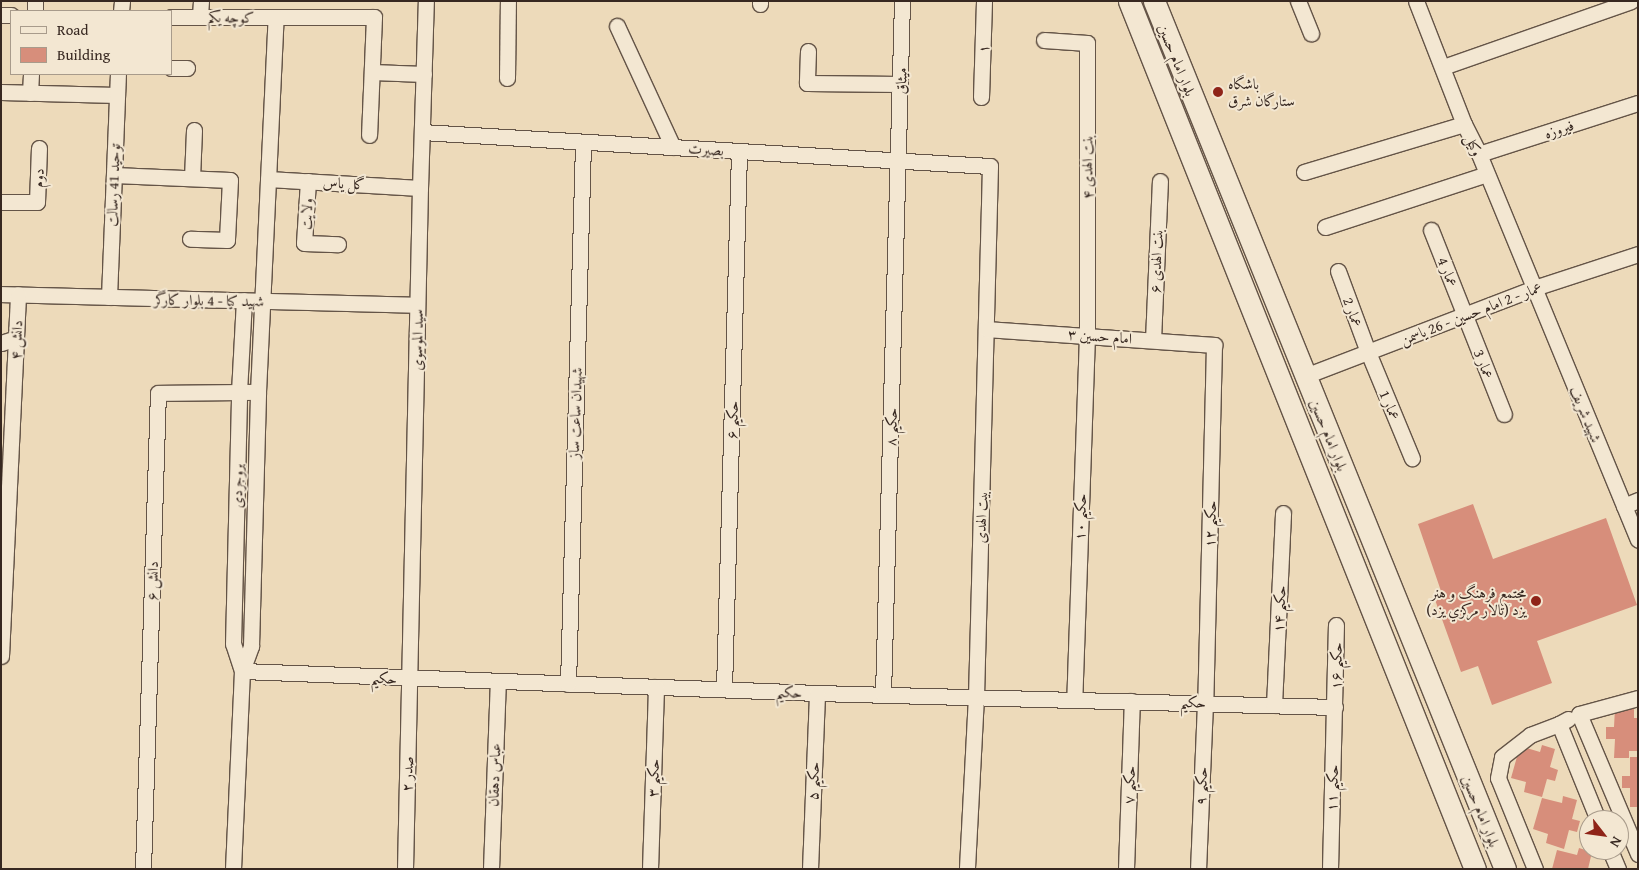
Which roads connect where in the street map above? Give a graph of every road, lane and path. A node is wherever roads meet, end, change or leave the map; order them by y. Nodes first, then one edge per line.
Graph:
1 (201, 1) edge
2 (426, 1) edge
3 (508, 1) edge
4 (902, 1) edge
5 (984, 1) edge
6 (1129, 1) edge
7 (1154, 1) edge
8 (1298, 1) edge
9 (1416, 1) edge
10 (1631, 1) edge
11 (172, 17) edge
12 (200, 17) junction
13 (276, 17) junction
14 (617, 26) dead end
15 (1311, 34) dead end
16 (1044, 40) dead end
17 (808, 51) dead end
18 (1444, 67) junction
19 (172, 68) edge
20 (187, 68) dead end
21 (372, 72) junction
22 (424, 74) junction
23 (31, 75) edge
24 (118, 75) edge
25 (507, 78) dead end
26 (900, 84) junction
27 (1, 92) edge
28 (30, 93) junction
29 (117, 95) junction
30 (981, 97) dead end
31 (1638, 103) edge
32 (1200, 116) junction
33 (1464, 124) junction
34 (1179, 125) junction
35 (194, 130) dead end
36 (422, 132) junction
37 (369, 135) dead end
38 (583, 142) junction
39 (673, 147) junction
40 (39, 148) dead end
41 (739, 151) junction
42 (1479, 154) junction
43 (899, 161) junction
44 (990, 166) joint
45 (1304, 172) dead end
46 (1487, 174) junction
47 (114, 175) junction
48 (192, 178) junction
49 (268, 179) junction
50 (308, 181) junction
51 (1160, 181) dead end
52 (420, 188) junction
53 (1, 202) edge
54 (1325, 227) dead end
55 (1430, 230) dead end
56 (190, 239) dead end
57 (338, 244) dead end
58 (1638, 254) edge
59 (1338, 271) dead end
60 (1534, 288) junction
61 (1, 294) edge
62 (18, 294) junction
63 (109, 297) junction
64 (244, 300) junction
65 (262, 300) junction
66 (417, 305) junction
67 (1465, 315) junction
68 (986, 329) junction
69 (1086, 335) junction
70 (16, 338) junction
71 (1153, 340) junction
72 (1, 343) edge
73 (1214, 345) joint
74 (1368, 352) junction
75 (1305, 376) junction
76 (239, 392) junction
77 (258, 392) junction
78 (1504, 414) dead end
79 (1412, 458) dead end
80 (1631, 503) edge
81 (1283, 513) dead end
82 (236, 532) junction
83 (254, 532) junction
84 (1638, 540) edge
85 (1336, 625) dead end
86 (1, 656) edge
87 (242, 671) junction
88 (410, 679) junction
89 (498, 682) junction
90 (568, 684) junction
91 (656, 687) junction
92 (724, 689) junction
93 (817, 693) junction
94 (883, 694) junction
95 (976, 696) junction
96 (1638, 698) edge
97 (1074, 699) junction
98 (1132, 701) junction
99 (1205, 703) junction
100 (1274, 705) junction
101 (1335, 706) junction
102 (1579, 714) junction
103 (1559, 724) junction
104 (1594, 810) edge
105 (1638, 854) edge
106 (143, 869) edge
107 (233, 869) edge
108 (405, 869) edge
109 (490, 869) edge
110 (650, 869) edge
111 (810, 869) edge
112 (967, 869) edge
113 (1126, 869) edge
114 (1198, 869) edge
115 (1330, 869) edge
116 (1475, 869) edge
117 (1505, 869) edge
118 (1535, 869) edge

1 - 12 street, کوچه یکم
2 - 22 street, سید الموسوی
3 - 25 street
4 - 26 street, میثاق
5 - 30 street, ۱
6 - 34 main road, بلوار امام حسین
7 - 32 main road, بلوار امام حسین
8 - 15 street
9 - 18 street, وکیل
10 - 18 street
11 - 12 street
12 - 13 street, کوچه یکم
13 - 21 street, کوچه یکم
13 - 49 street, بروجردی
14 - 39 street
16 - 69 street, بنت الهدی ۴
17 - 26 street
18 - 33 street, وکیل
19 - 20 street
21 - 22 street
21 - 37 street
22 - 36 street, سید الموسوی
23 - 28 street
24 - 29 street, توحید 41 رسالت
26 - 43 street, میثاق
27 - 28 street
28 - 29 street
29 - 47 street, توحید 41 رسالت
31 - 42 street, فیروزه
32 - 34 main road
32 - 75 main road, بلوار امام حسین
33 - 42 street, وکیل
33 - 45 street
34 - 116 main road, بلوار امام حسین
35 - 48 street
36 - 38 street, بصیرت
36 - 52 street, سید الموسوی
38 - 39 street, بصیرت
38 - 90 street, شهیدان ساعت ساز
39 - 41 street, بصیرت
40 - 53 street, دوم
41 - 43 street, بصیرت
41 - 92 street, حکیم ۶
42 - 46 street, وکیل
43 - 44 street, بصیرت
43 - 94 street, حکیم ۸
44 - 68 street, بیت الهدی
46 - 54 street
46 - 60 street, وکیل
47 - 48 street
47 - 63 street, توحید 41 رسالت
48 - 56 street
49 - 50 street, گل یاس
49 - 65 street, بروجردی
50 - 52 street, گل یاس
50 - 57 street, ولایت
51 - 71 street, بنت الهدی ۶
52 - 66 street, سید الموسوی
55 - 67 street, عمار 4
58 - 60 street, عمار - 2 امام حسین - 26 یاسمن
59 - 74 street, عمار 2
60 - 67 street, عمار - 2 امام حسین - 26 یاسمن
60 - 80 street, شهید شریف
61 - 62 street, شهید کیا - 4 بلوار کارگر
62 - 63 street, شهید کیا - 4 بلوار کارگر
62 - 70 street, دانش ۴
63 - 64 street, شهید کیا - 4 بلوار کارگر
64 - 65 street, شهید کیا - 4 بلوار کارگر
64 - 76 street, بروجردی
65 - 66 street, شهید کیا - 4 بلوار کارگر
65 - 77 street, بروجردی
66 - 88 street, سید الموسوی
67 - 74 street, عمار - 2 امام حسین - 26 یاسمن
67 - 78 street, عمار 3
68 - 69 street, امام حسین ۳
68 - 95 street, بیت الهدی
69 - 71 street, امام حسین ۳
69 - 97 street, حکیم ۱۰
70 - 72 street
70 - 86 street, دانش ۴
71 - 73 street, امام حسین ۳
73 - 99 street, حکیم ۱۲
74 - 75 street, عمار - 2 امام حسین - 26 یاسمن
74 - 79 street, عمار 1
75 - 117 main road, بلوار امام حسین
76 - 77 street, دانش ۶
76 - 82 street, بروجردی
76 - 106 street, دانش ۶
77 - 83 street, بروجردی
80 - 84 street, شهید شریف
81 - 100 street, حکیم ۱۴
82 - 83 street
82 - 87 street, بروجردی
83 - 87 street, بروجردی
85 - 101 street, حکیم ۱۶
87 - 88 street, حکیم
87 - 107 street, بروجردی
88 - 89 street, حکیم
88 - 108 street, صدر ۲
89 - 90 street, حکیم
89 - 109 street, عباس دهقان
90 - 91 street, حکیم
91 - 92 street, حکیم
91 - 110 street, حکیم ۳
92 - 93 street, حکیم
93 - 94 street, حکیم
93 - 111 street, حکیم ۵
94 - 95 street, حکیم
95 - 97 street, حکیم
95 - 112 street, بیت الهدی
96 - 102 street
97 - 98 street, حکیم
98 - 99 street, حکیم
98 - 113 street, حکیم ۷
99 - 100 street, حکیم
99 - 114 street, حکیم ۹
100 - 101 street, حکیم
101 - 115 street, حکیم ۱۱
102 - 103 street
102 - 105 street
103 - 104 street
103 - 118 street

